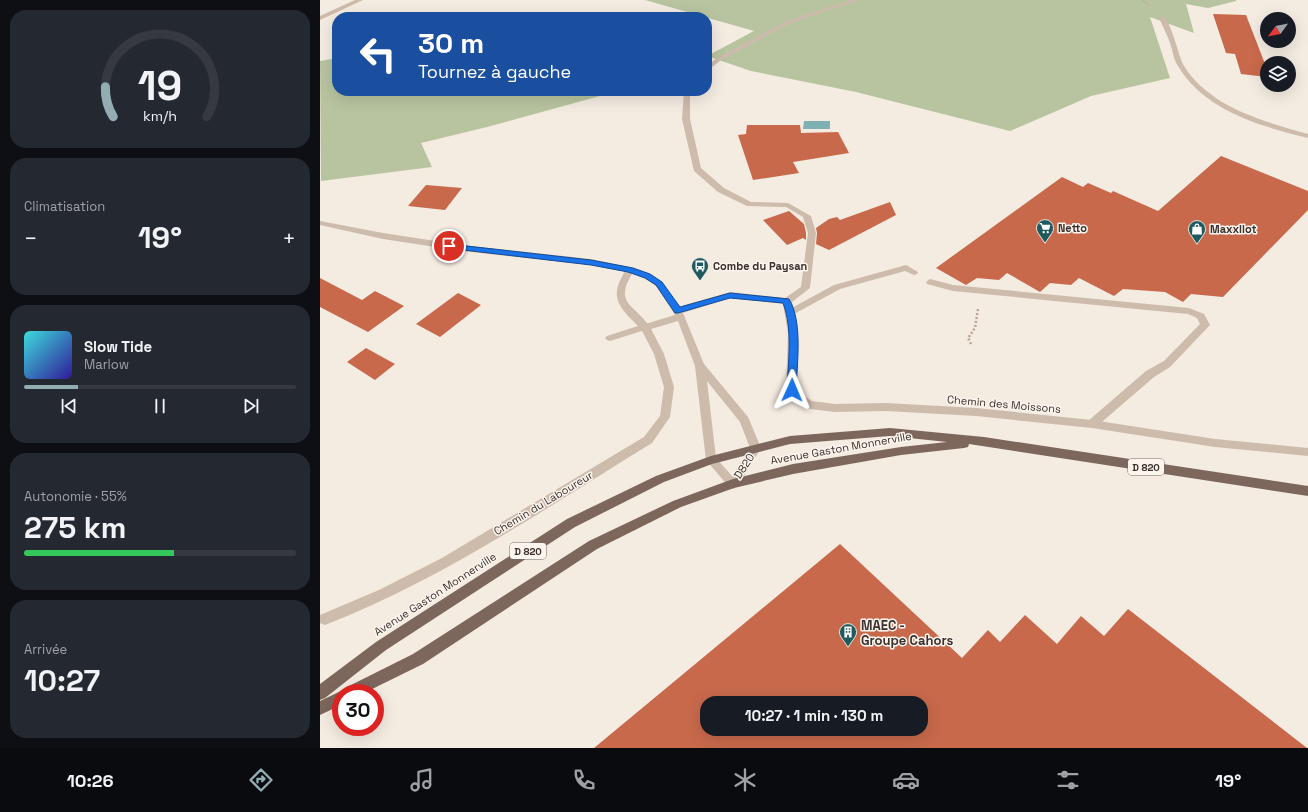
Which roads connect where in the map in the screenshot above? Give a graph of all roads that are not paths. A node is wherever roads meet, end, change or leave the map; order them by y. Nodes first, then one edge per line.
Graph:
1 (360, 0) edge
2 (856, 0) edge
3 (333, 12) edge
4 (332, 13) edge
5 (320, 18) edge
6 (1162, 18) dead end
7 (712, 65) edge
8 (687, 96) edge
9 (1308, 136) edge
10 (320, 223) edge
11 (630, 270) junction
12 (914, 272) dead end
13 (930, 282) dead end
14 (786, 301) junction
15 (791, 312) junction
16 (680, 314) junction
17 (645, 327) junction
18 (610, 338) dead end
19 (700, 366) junction
20 (1092, 424) junction
21 (984, 442) junction
22 (756, 448) junction
23 (1308, 452) edge
24 (711, 460) junction
25 (733, 484) junction
26 (1308, 491) edge
27 (325, 619) dead end
28 (368, 684) edge
29 (320, 693) edge
30 (332, 702) edge
31 (320, 708) edge

1 - 3 street
2 - 7 street
4 - 5 street
6 - 9 street
8 - 14 street
10 - 11 street
11 - 16 street
11 - 17 street, Chemin du Laboureur
12 - 15 street
13 - 20 street
14 - 15 street, Chemin des Moissons
14 - 16 street
15 - 20 street, Chemin des Moissons
16 - 17 street
16 - 19 street
17 - 18 street
17 - 27 street, Chemin du Laboureur
19 - 22 street
19 - 24 street
20 - 23 street, Chemin des Moissons
21 - 22 main road, Avenue Gaston Monnerville / D 820
21 - 25 main road, Avenue Gaston Monnerville / D 820
21 - 26 main road, Avenue Gaston Monnerville / D 820
22 - 24 main road, Avenue Gaston Monnerville / D 820
22 - 25 street, D820
24 - 25 street
24 - 29 main road, Avenue Gaston Monnerville / D 820
25 - 28 main road, Avenue Gaston Monnerville / D 820
30 - 31 main road

